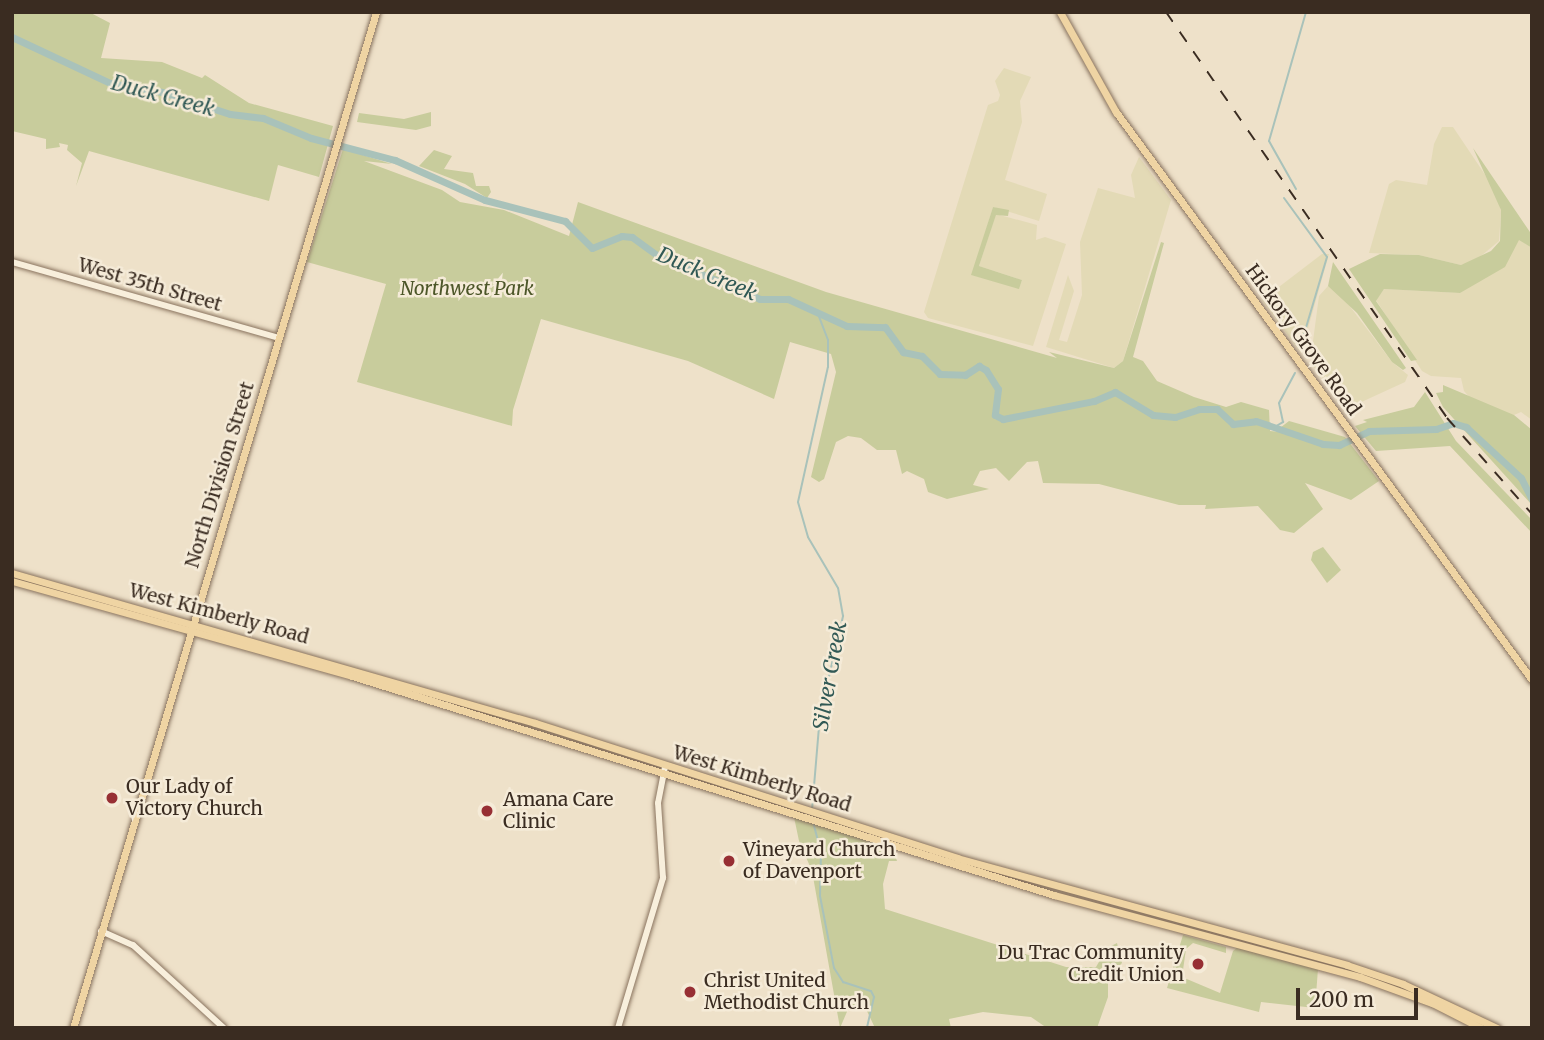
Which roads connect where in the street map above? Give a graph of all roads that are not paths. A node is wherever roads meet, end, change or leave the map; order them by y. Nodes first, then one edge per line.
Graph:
1 (376, 12) edge
2 (1060, 12) edge
3 (12, 262) edge
4 (278, 338) junction
5 (12, 573) edge
6 (12, 581) edge
7 (192, 627) junction
8 (1532, 680) edge
9 (664, 769) junction
10 (101, 931) junction
11 (1329, 964) junction
12 (1418, 998) junction
13 (1463, 1009) junction
14 (73, 1028) edge
15 (224, 1028) edge
16 (618, 1028) edge
17 (1481, 1028) edge
18 (1497, 1028) edge

1 - 4 main road, North Division Street
2 - 8 main road, Hickory Grove Road
3 - 4 street, West 35th Street
4 - 7 main road, North Division Street
5 - 7 main road, West Kimberly Road
6 - 7 main road, West Kimberly Road
7 - 9 main road, West Kimberly Road
7 - 10 main road, North Division Street
9 - 11 main road, West Kimberly Road
9 - 16 street
10 - 14 main road, North Division Street
10 - 15 street
11 - 12 main road, West Kimberly Road
11 - 13 main road, West Kimberly Road
12 - 13 main road
12 - 17 main road, West Kimberly Road
13 - 18 main road, West Kimberly Road

